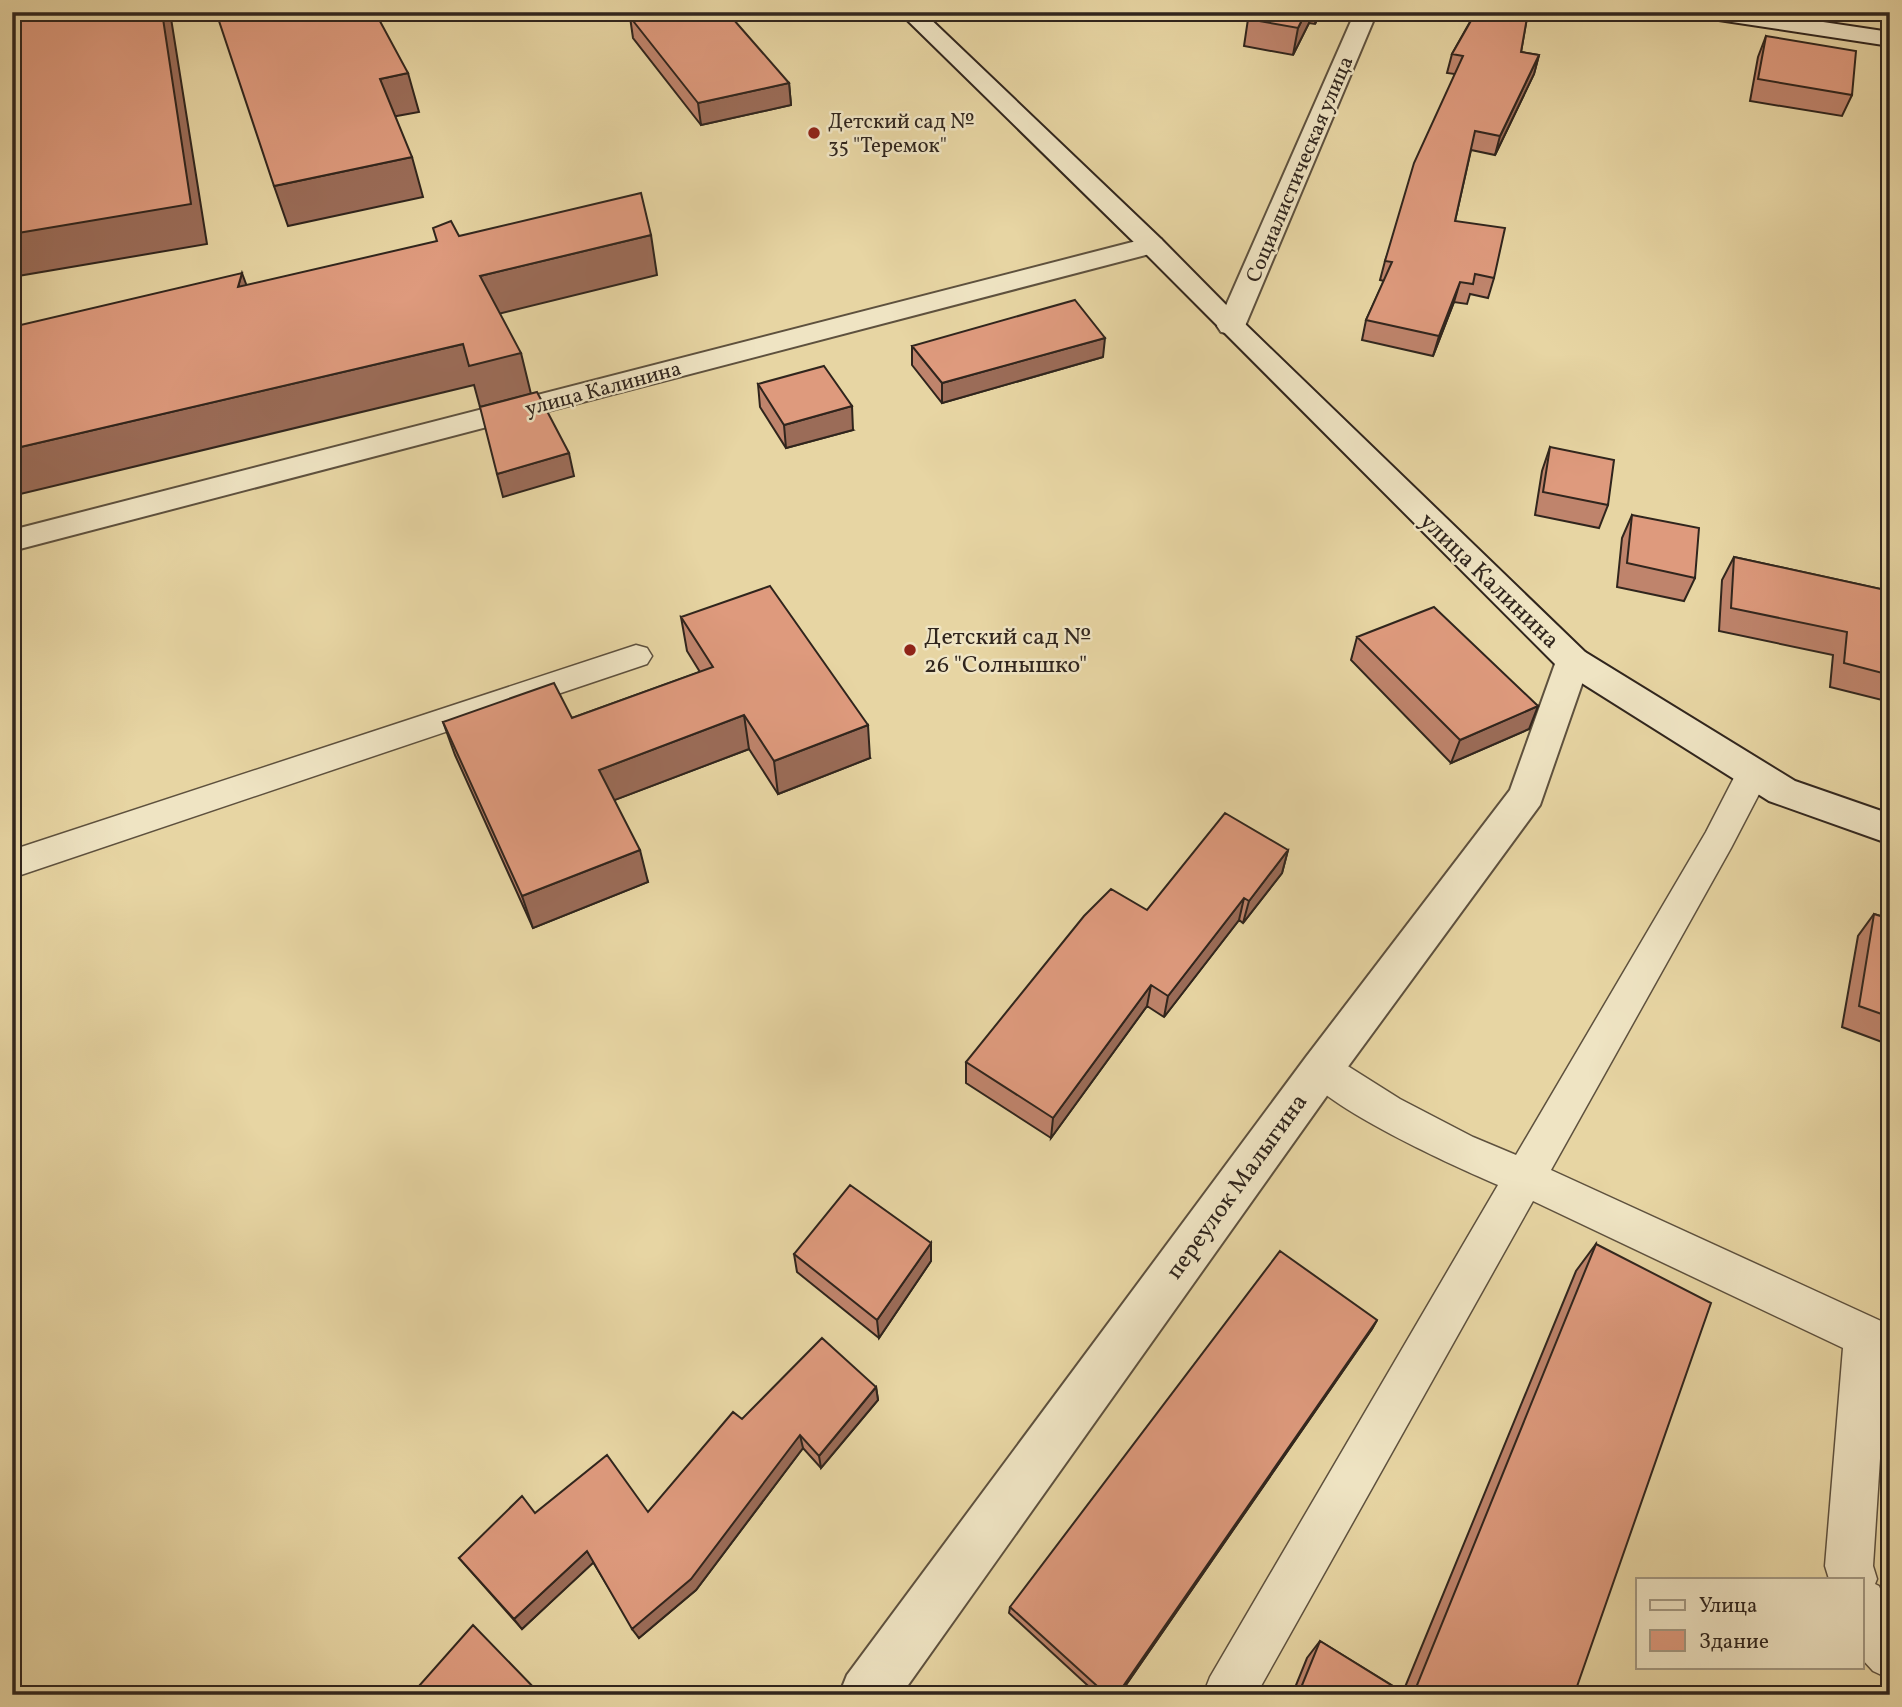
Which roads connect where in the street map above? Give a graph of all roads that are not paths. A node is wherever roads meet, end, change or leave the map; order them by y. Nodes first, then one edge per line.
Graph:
1 (911, 12) edge
2 (928, 12) edge
3 (1366, 12) edge
4 (1712, 12) edge
5 (1890, 39) edge
6 (1152, 245) junction
7 (1234, 317) junction
8 (12, 541) edge
9 (636, 656) dead end
10 (1573, 661) junction
11 (1753, 773) junction
12 (1890, 807) edge
13 (1890, 829) edge
14 (12, 864) edge
15 (1321, 1070) junction
16 (1524, 1177) junction
17 (1878, 1341) edge
18 (1853, 1578) edge
19 (1864, 1609) edge
20 (1890, 1654) edge
21 (867, 1695) edge
22 (1228, 1695) edge

1 - 6 main road, улица Калинина
2 - 7 main road
3 - 7 main road, Социалистическая улица
4 - 5 main road
6 - 7 main road, улица Калинина
6 - 8 main road, улица Калинина
7 - 10 main road, улица Калинина
7 - 12 main road
9 - 14 lane
10 - 11 main road, улица Калинина
10 - 15 main road, переулок Малыгина
11 - 13 main road, улица Калинина
11 - 16 lane
15 - 16 lane
15 - 21 main road, переулок Малыгина
16 - 17 lane
16 - 22 lane
17 - 18 lane
19 - 20 lane

